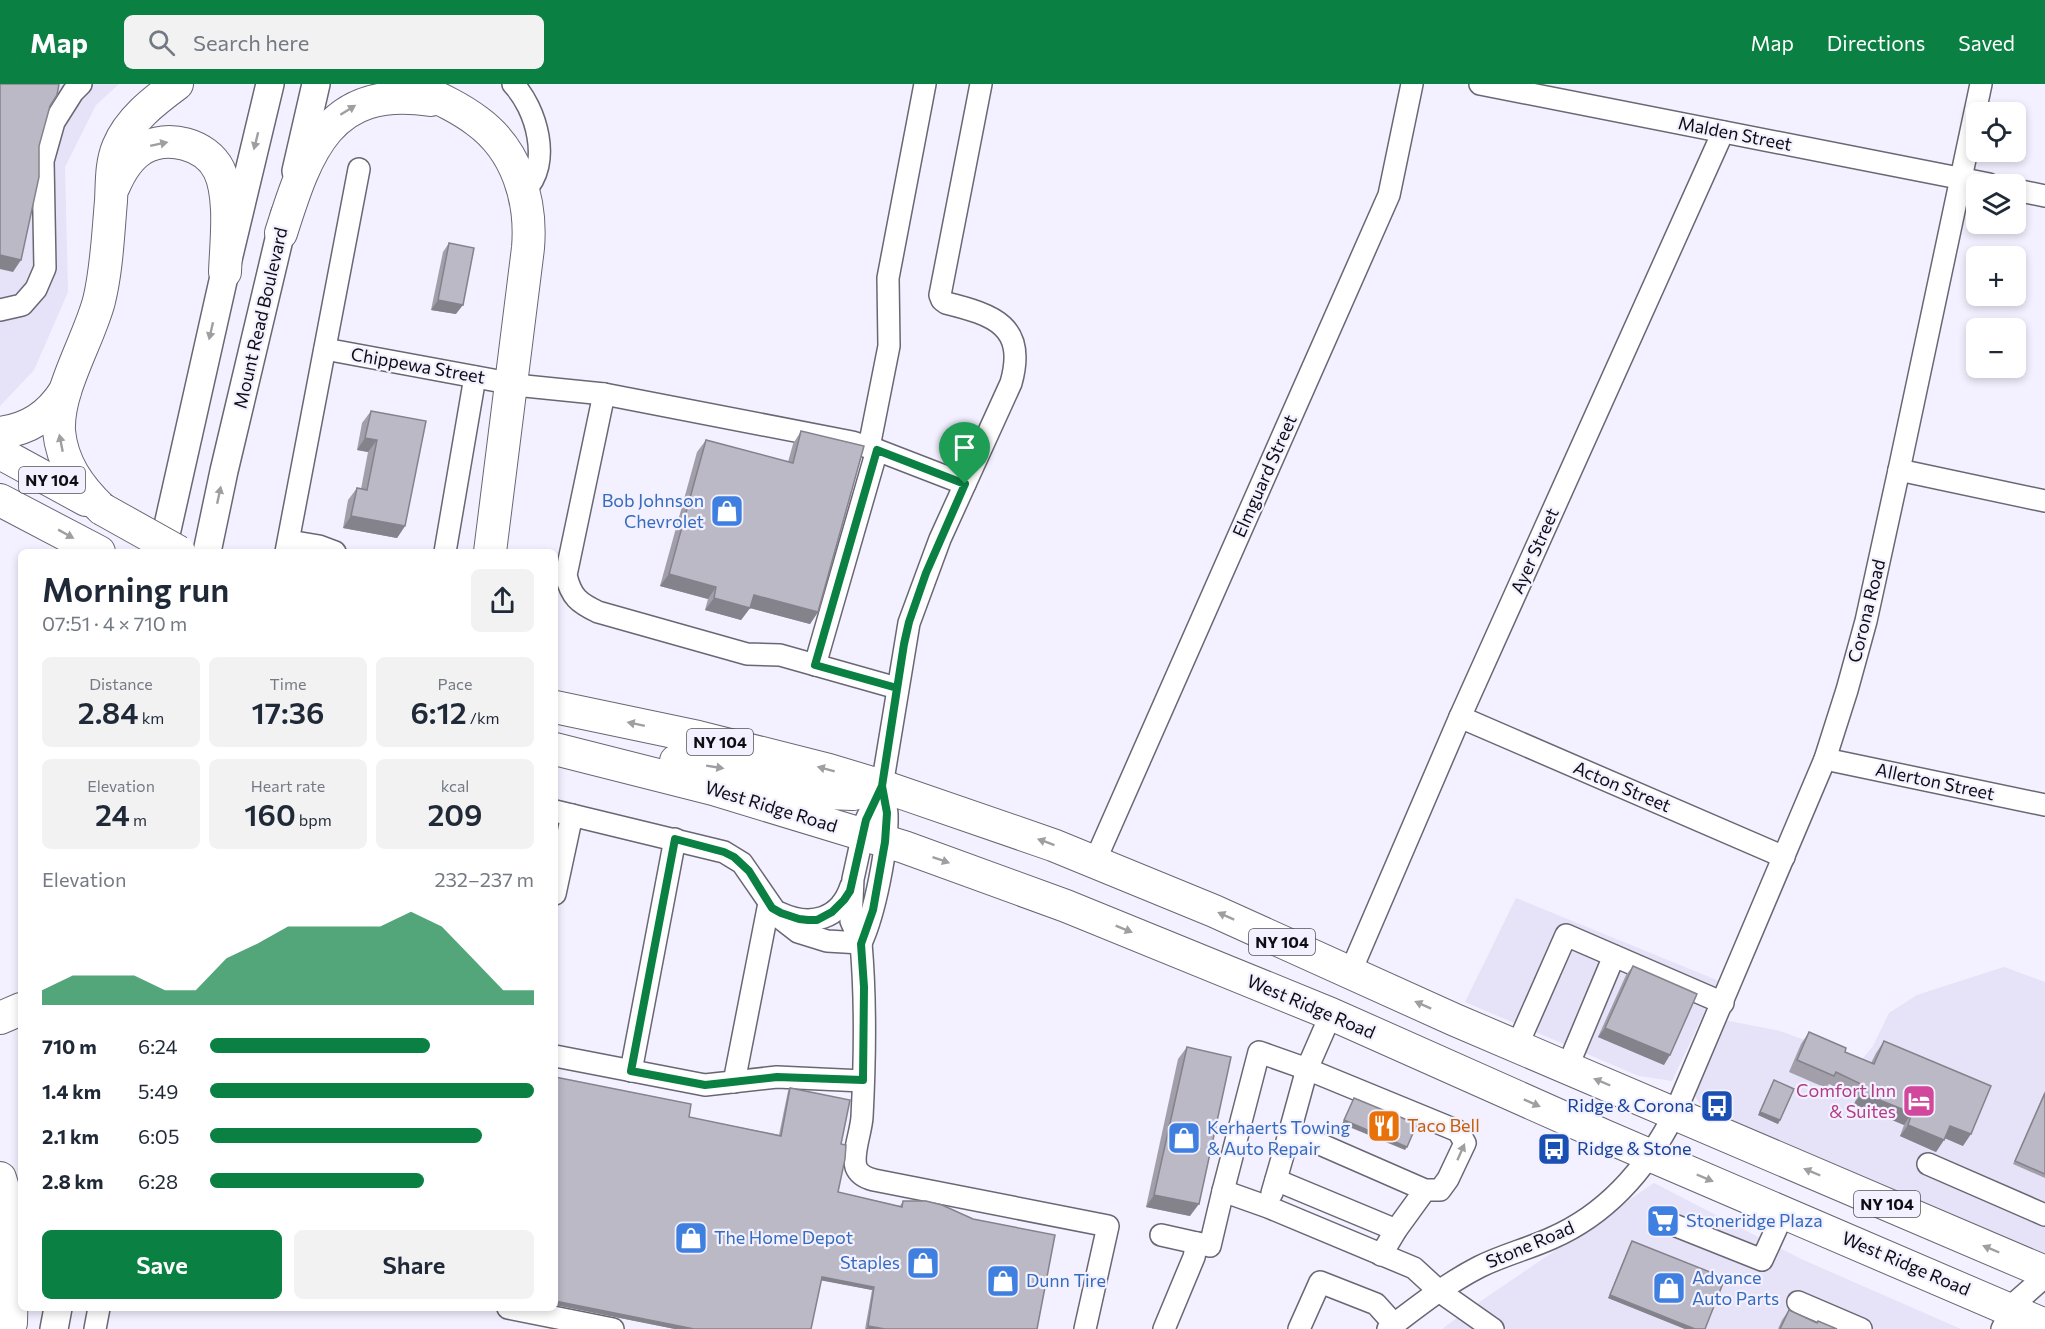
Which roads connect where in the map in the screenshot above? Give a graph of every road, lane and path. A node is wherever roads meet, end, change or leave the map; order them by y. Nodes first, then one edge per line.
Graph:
1 (81, 84) edge
2 (177, 84) edge
3 (270, 84) edge
4 (316, 84) edge
5 (408, 84) edge
6 (925, 84) edge
7 (981, 84) edge
8 (1412, 84) edge
9 (1480, 84) edge
10 (1981, 84) edge
11 (521, 87) edge
12 (455, 107) junction
13 (1723, 132) junction
14 (359, 169) dead end
15 (1961, 179) junction
16 (1966, 180) edge
17 (524, 191) junction
18 (2026, 192) edge
19 (2045, 196) edge
20 (111, 201) junction
21 (281, 232) junction
22 (225, 272) junction
23 (0, 310) edge
24 (325, 349) junction
25 (475, 377) junction
26 (511, 384) junction
27 (65, 391) junction
28 (604, 393) junction
29 (0, 433) edge
30 (873, 449) junction
31 (0, 453) edge
32 (1899, 470) junction
33 (965, 484) junction
34 (0, 500) edge
35 (2045, 501) edge
36 (102, 509) junction
37 (0, 513) edge
38 (33, 516) junction
39 (288, 546) edge
40 (93, 549) edge
41 (163, 549) edge
42 (174, 549) edge
43 (208, 549) edge
44 (327, 549) edge
45 (446, 549) edge
46 (490, 549) edge
47 (815, 665) junction
48 (897, 688) junction
49 (561, 707) edge
50 (1460, 717) junction
51 (558, 750) edge
52 (594, 759) junction
53 (1825, 759) junction
54 (882, 786) junction
55 (2045, 805) edge
56 (563, 813) edge
57 (874, 838) junction
58 (675, 839) junction
59 (1784, 857) junction
60 (1095, 861) junction
61 (558, 864) edge
62 (853, 879) junction
63 (771, 905) junction
64 (861, 944) junction
65 (1614, 956) junction
66 (1350, 973) junction
67 (1723, 1003) junction
68 (18, 1011) edge
69 (1331, 1014) junction
70 (0, 1018) edge
71 (1517, 1046) junction
72 (558, 1057) edge
73 (1567, 1068) junction
74 (1307, 1069) junction
75 (631, 1071) junction
76 (863, 1080) junction
77 (734, 1082) junction
78 (1675, 1113) junction
79 (1290, 1131) junction
80 (1651, 1156) junction
81 (1928, 1164) dead end
82 (0, 1178) edge
83 (1276, 1180) junction
84 (1425, 1190) junction
85 (1223, 1191) junction
86 (1268, 1207) junction
87 (1784, 1212) junction
88 (2045, 1215) edge
89 (1659, 1219) dead end
90 (1396, 1230) junction
91 (1161, 1235) dead end
92 (1197, 1243) junction
93 (1381, 1255) junction
94 (2045, 1273) edge
95 (18, 1285) edge
96 (1440, 1291) junction
97 (1798, 1302) dead end
98 (57, 1311) edge
99 (98, 1311) edge
100 (523, 1311) edge
101 (2007, 1320) edge
102 (2045, 1324) edge
103 (10, 1326) edge
104 (1391, 1327) edge
105 (54, 1329) edge
106 (95, 1329) edge
107 (614, 1329) edge
108 (1085, 1329) edge
109 (1164, 1329) edge
110 (1299, 1329) edge
111 (1493, 1329) edge
112 (1861, 1329) edge

1 - 23 street
2 - 20 highway
3 -> 22 main road
4 - 21 main road, Mount Read Boulevard
5 - 12 highway
6 - 30 street
7 - 33 street
8 - 60 street, Elmguard Street
9 - 13 street, Malden Street
10 - 15 street, Corona Road
11 - 17 street
12 - 17 highway
21 -> 12 highway
13 - 15 street, Malden Street
13 - 50 street, Ayer Street
14 - 24 street
15 - 16 street, Malden Street
15 - 32 street, Corona Road
17 - 26 highway
18 - 19 street
20 -> 22 highway
20 - 27 highway
43 -> 21 main road, Mount Read Boulevard
22 -> 41 main road
24 - 25 street, Chippewa Street
24 - 39 street
25 - 26 street, Chippewa Street
25 - 45 street
26 - 28 street, Chippewa Street
26 - 46 highway
27 - 29 highway
36 -> 27 highway
28 - 30 street, Chippewa Street
28 - 47 street
30 - 33 street, Chippewa Street
30 - 47 street
31 - 36 highway, NY 104
32 - 35 street
32 - 53 street, Corona Road
33 - 48 street
34 - 38 highway, NY 104
36 - 42 highway, NY 104, bridge
37 - 38 highway
38 -> 40 highway, NY 104
39 - 44 street
47 - 48 street
48 - 54 street
54 -> 49 highway, NY 104
50 - 59 street, Acton Street
50 - 66 street, Ayer Street
51 - 52 highway, West Ridge Road / NY 104
52 -> 54 highway
52 - 57 highway, West Ridge Road / NY 104
53 - 55 street, Allerton Street
53 - 59 street, Corona Road
54 - 57 street
60 -> 54 highway, NY 104
56 - 58 street
56 - 61 street
57 - 62 street
57 - 64 street
57 -> 69 highway, West Ridge Road / NY 104
58 - 63 street
58 - 75 street
59 - 67 street, Corona Road
66 -> 60 highway, NY 104
62 - 63 street
62 - 64 street
63 - 64 street
63 - 77 street
64 - 76 street
65 - 67 street
65 - 71 street
65 - 73 street
71 -> 66 highway, NY 104
67 - 78 street, Corona Road
68 - 70 highway
69 - 74 street
69 -> 80 highway, West Ridge Road / NY 104
71 - 73 highway, NY 104
72 - 75 street
78 -> 73 highway, NY 104
74 - 79 street
84 -> 74 street
74 - 85 street
75 - 77 street
76 - 77 street
76 - 108 street
78 - 80 street, Stone Road
94 -> 78 highway, NY 104
79 - 83 street
79 - 84 street
80 -> 87 highway, West Ridge Road / NY 104
80 - 96 street, Stone Road
81 - 88 street
82 - 103 highway
83 - 86 street
83 - 90 street
84 - 90 street
85 - 86 street
85 - 92 street
86 - 93 street
87 - 89 street
87 - 101 highway, West Ridge Road / NY 104
90 - 93 street
91 - 92 street
92 - 109 street
93 - 96 street
94 - 101 street
95 - 103 main road
96 - 104 street, Stone Road
96 - 111 street
97 - 112 street
98 - 105 main road
99 - 106 street
100 - 107 street
101 - 102 highway, West Ridge Road / NY 104
104 - 110 street

